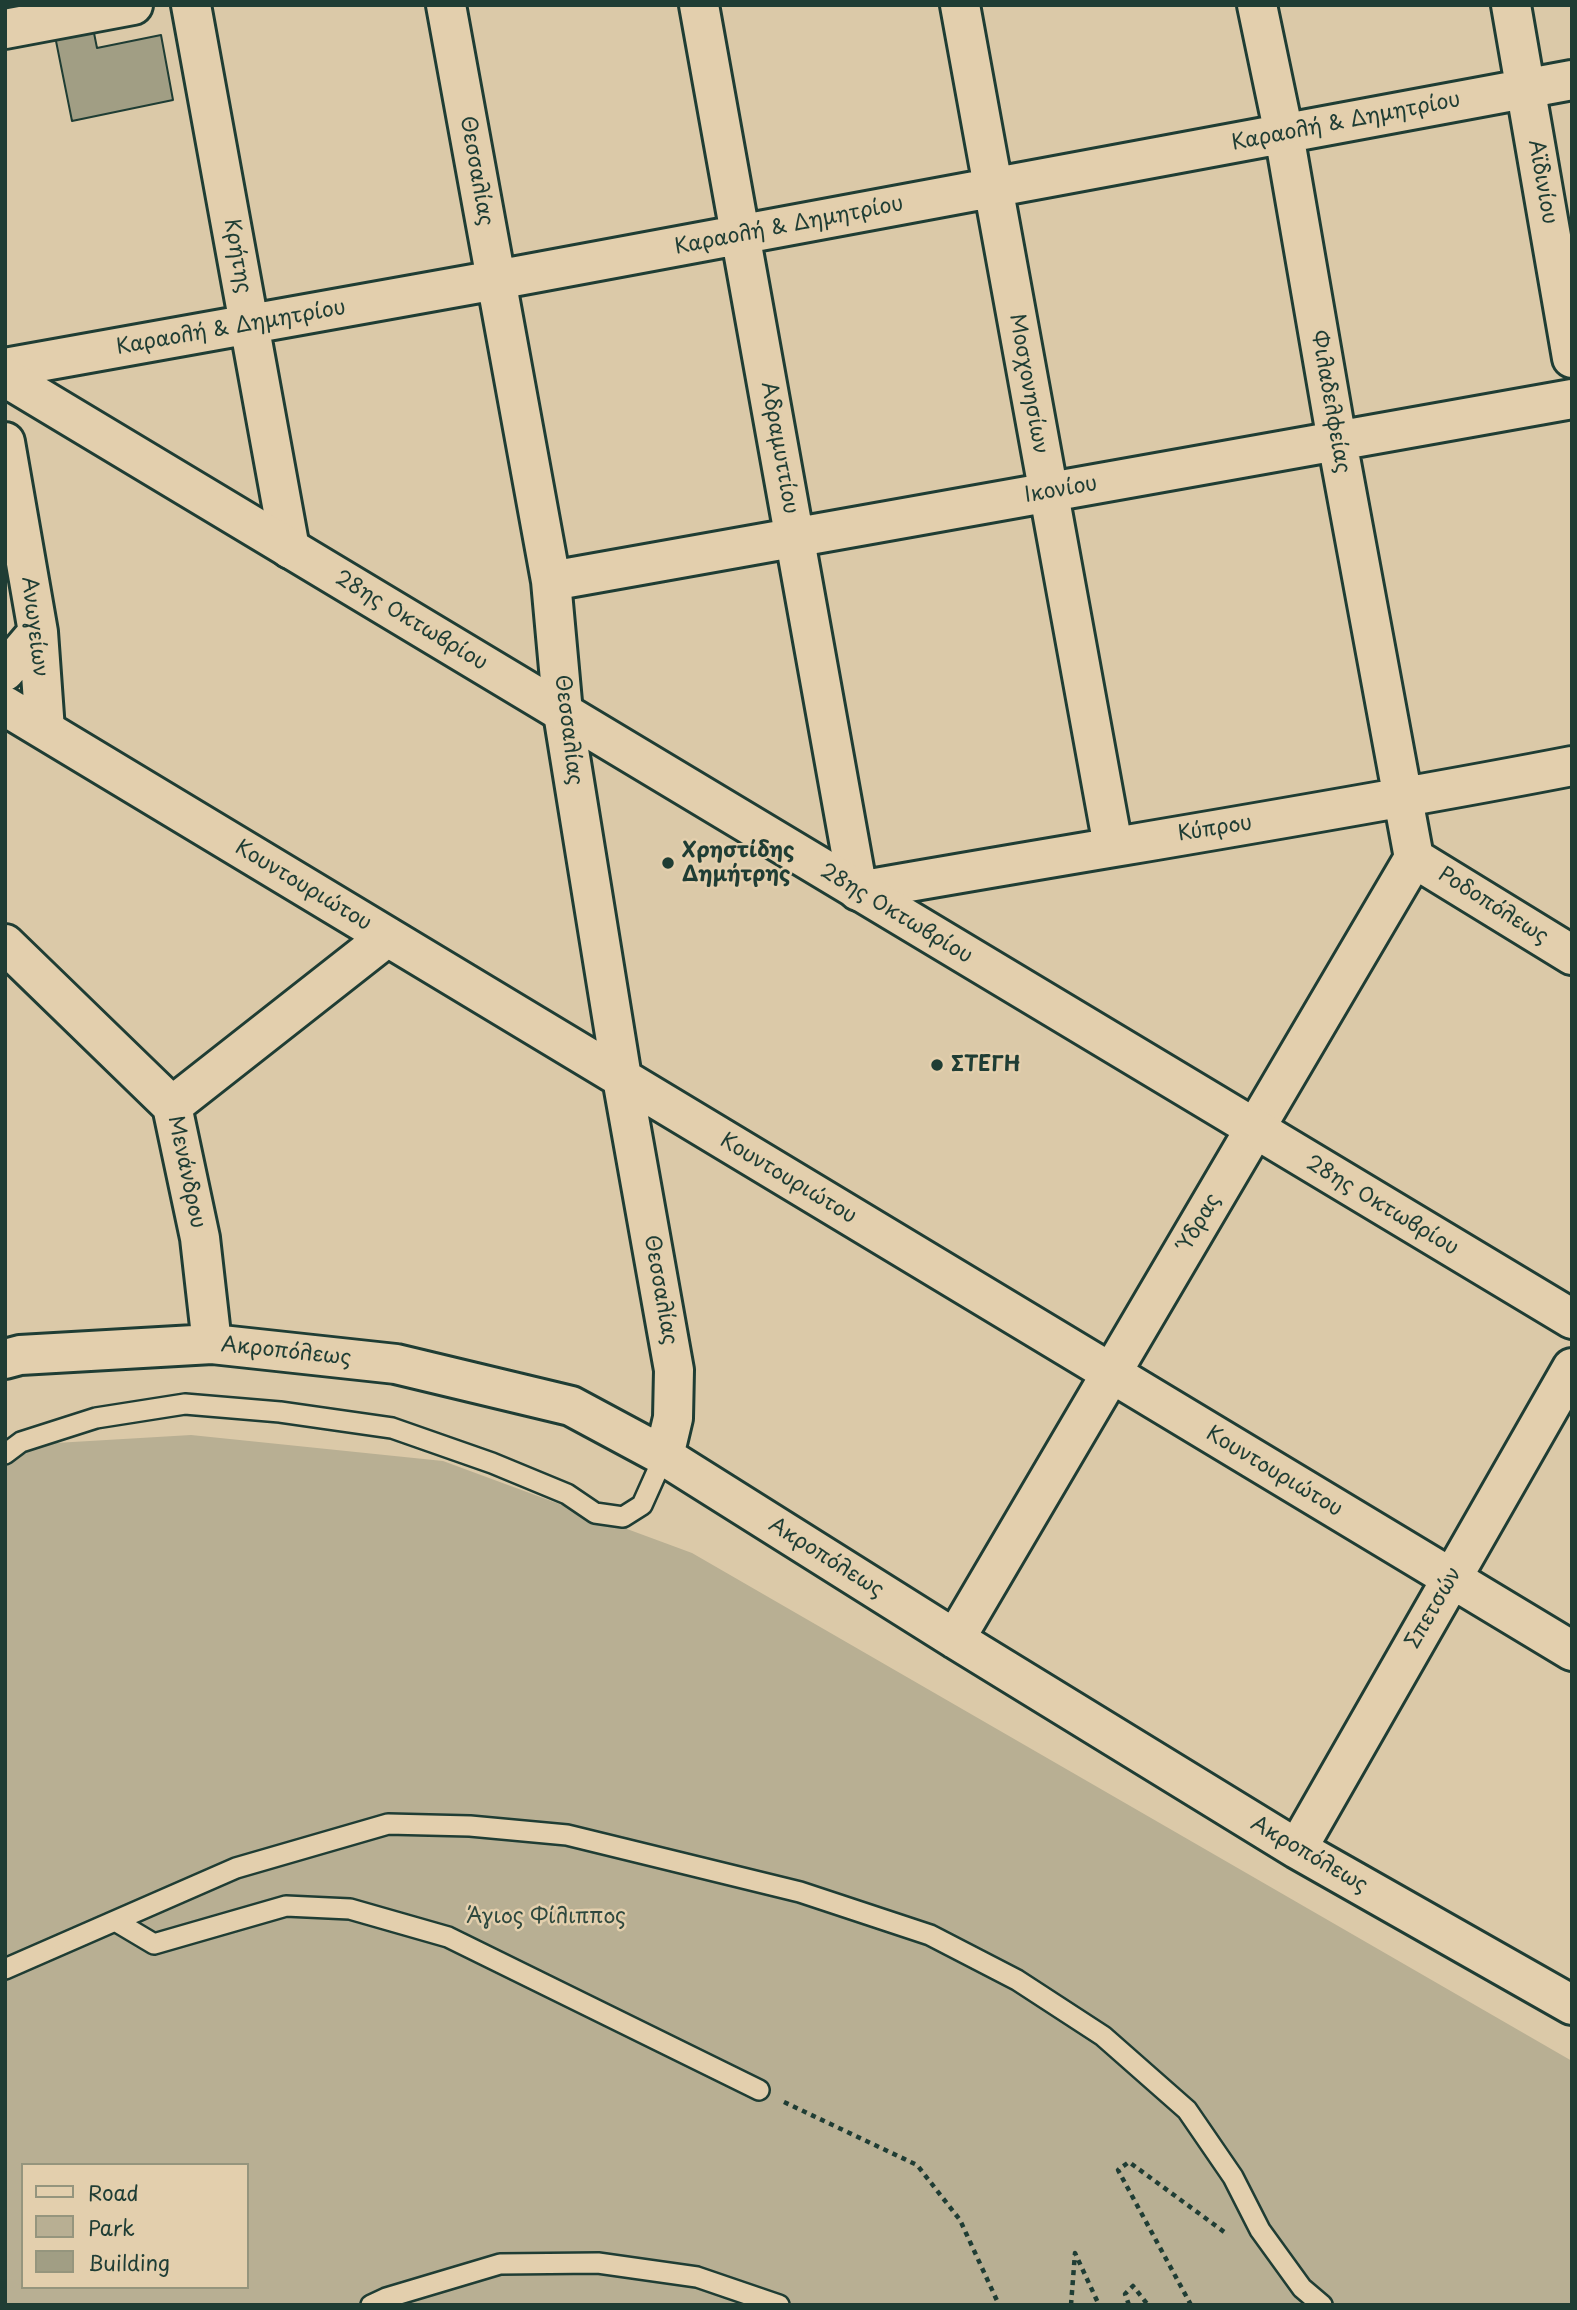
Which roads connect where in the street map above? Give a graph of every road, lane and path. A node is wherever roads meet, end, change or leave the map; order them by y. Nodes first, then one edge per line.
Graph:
1 (133, 5) edge
2 (191, 5) edge
3 (446, 5) edge
4 (699, 5) edge
5 (960, 5) edge
6 (1257, 5) edge
7 (1511, 5) edge
8 (5, 29) edge
9 (1572, 80) edge
10 (1526, 89) junction
11 (1284, 134) junction
12 (993, 188) junction
13 (740, 235) junction
14 (496, 280) junction
15 (250, 326) junction
16 (1572, 358) edge
17 (5, 368) edge
18 (5, 377) edge
19 (1572, 399) edge
20 (1337, 441) junction
21 (5, 442) edge
22 (1048, 492) junction
23 (795, 537) junction
24 (290, 549) junction
25 (551, 581) junction
26 (38, 632) junction
27 (5, 671) edge
28 (5, 706) edge
29 (563, 713) junction
30 (45, 730) junction
31 (1572, 765) edge
32 (1403, 798) junction
33 (1113, 846) junction
34 (1414, 858) junction
35 (858, 891) junction
36 (387, 937) junction
37 (5, 944) edge
38 (1572, 955) edge
39 (622, 1079) junction
40 (172, 1106) junction
41 (1255, 1129) junction
42 (1572, 1320) edge
43 (212, 1344) junction
44 (10, 1352) edge
45 (1572, 1368) edge
46 (1111, 1374) junction
47 (5, 1454) edge
48 (664, 1456) junction
49 (1451, 1578) junction
50 (955, 1639) junction
51 (1572, 1651) edge
52 (1297, 1849) junction
53 (117, 1922) junction
54 (5, 1969) edge
55 (1572, 2006) edge
56 (759, 2090) joint
57 (1237, 2241) dead end
58 (371, 2305) edge
59 (779, 2305) edge
60 (999, 2305) edge
61 (1071, 2305) edge
62 (1099, 2305) edge
63 (1129, 2305) edge
64 (1148, 2305) edge
65 (1191, 2305) edge
66 (1322, 2305) edge

1 - 8 street
2 - 15 street, Κρήτης
3 - 14 street, Θεσσαλίας
4 - 13 street, Αδραμυττίου
5 - 12 street, Μοσχονησίων
6 - 11 street, Φιλαδελφείας
7 - 10 street, Αϊδινίου
9 - 10 street, Καραολή & Δημητρίου
10 - 11 street, Καραολή & Δημητρίου
10 - 16 street, Αϊδινίου
11 - 12 street, Καραολή & Δημητρίου
11 - 20 street, Φιλαδελφείας
12 - 13 street, Καραολή & Δημητρίου
12 - 22 street, Μοσχονησίων
13 - 14 street, Καραολή & Δημητρίου
13 - 23 street, Αδραμυττίου
14 - 15 street, Καραολή & Δημητρίου
14 - 25 street, Θεσσαλίας
15 - 17 street, Καραολή & Δημητρίου
15 - 24 street, Κρήτης
18 - 24 street, 28ης Οκτωβρίου
19 - 20 street, Ικονίου
20 - 22 street, Ικονίου
20 - 32 street, Φιλαδελφείας
21 - 26 street, Ανωγείων
22 - 23 street, Ικονίου
22 - 33 street, Μοσχονησίων
23 - 25 street, Ικονίου
23 - 35 street, Αδραμυττίου
24 - 29 street, 28ης Οκτωβρίου
25 - 29 street, Θεσσαλίας
26 - 27 street
26 - 30 street, Ανωγείων
28 - 30 street, Κουντουριώτου
29 - 35 street, 28ης Οκτωβρίου
29 - 39 street, Θεσσαλίας
30 - 36 street, Κουντουριώτου
31 - 32 street, Κύπρου
32 - 33 street, Κύπρου
32 - 34 street
33 - 35 street, Κύπρου
34 - 38 street, Ροδοπόλεως
34 - 41 street, Ύδρας
35 - 41 street, 28ης Οκτωβρίου
36 - 39 street, Κουντουριώτου
36 - 40 street
37 - 40 street, Μενάνδρου
39 - 46 street, Κουντουριώτου
39 - 48 street, Θεσσαλίας
40 - 43 street, Μενάνδρου
41 - 42 street, 28ης Οκτωβρίου
41 - 46 street, Ύδρας
43 - 44 street, Ακροπόλεως
43 - 48 street, Ακροπόλεως
45 - 49 street, Σπετσών
46 - 49 street, Κουντουριώτου
46 - 50 street, Ύδρας
47 - 48 lane
48 - 50 street, Ακροπόλεως
49 - 51 street, Κουντουριώτου
49 - 52 street, Σπετσών
50 - 52 street, Ακροπόλεως
52 - 55 street, Ακροπόλεως
53 - 54 lane
53 - 56 lane
53 - 66 lane
56 - 60 path
57 - 65 path
58 - 59 lane
61 - 62 path
63 - 64 path

